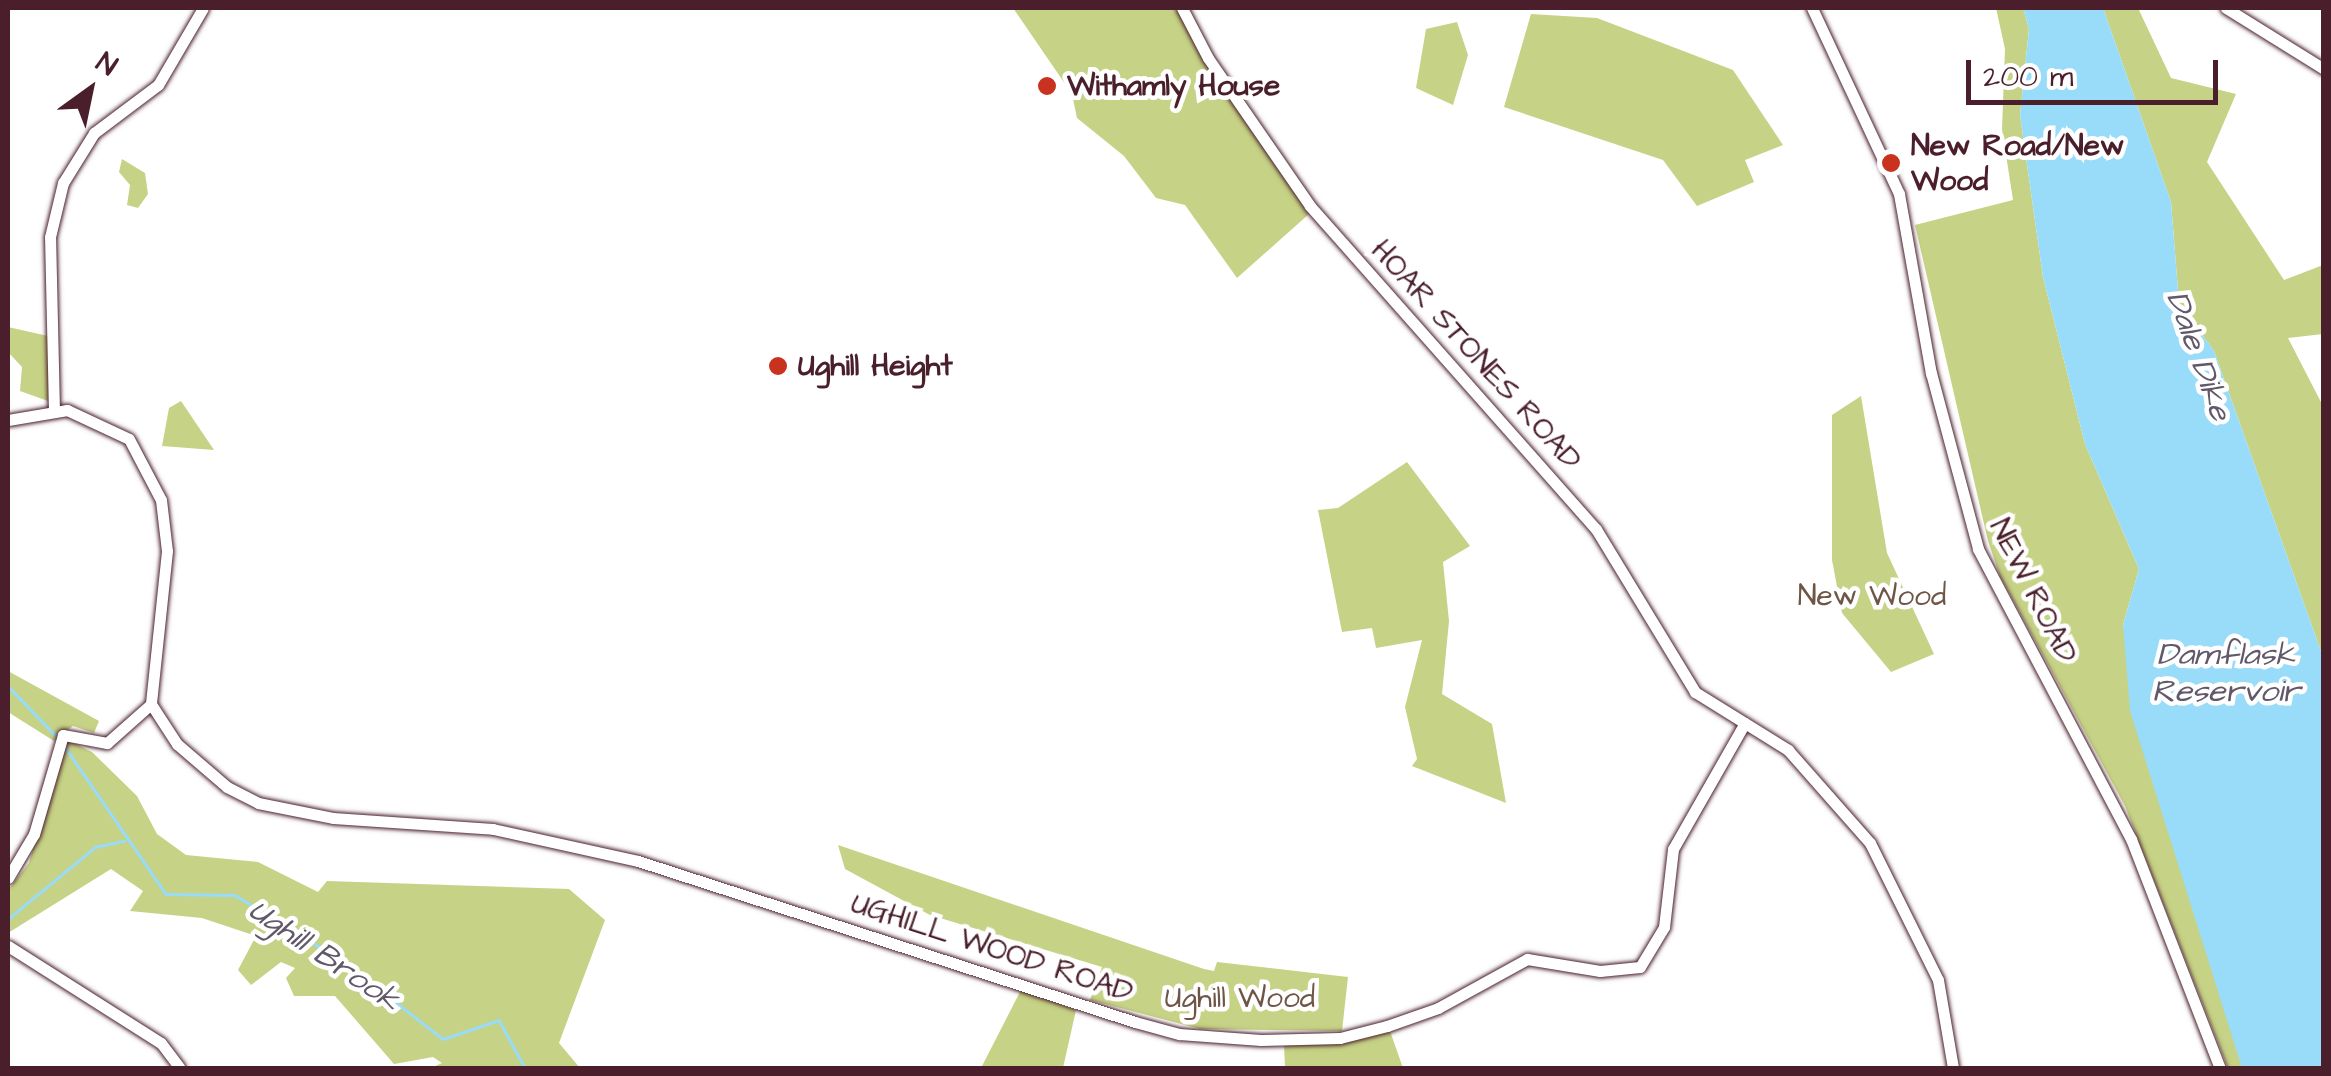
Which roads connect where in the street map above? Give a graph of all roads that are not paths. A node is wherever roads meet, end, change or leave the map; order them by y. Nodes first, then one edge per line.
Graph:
1 (204, 8) edge
2 (1182, 8) edge
3 (1812, 8) edge
4 (2226, 8) edge
5 (2324, 68) edge
6 (54, 411) junction
7 (8, 420) edge
8 (151, 704) junction
9 (1745, 724) junction
10 (8, 878) edge
11 (8, 946) edge
12 (180, 1068) edge
13 (1953, 1068) edge
14 (2220, 1068) edge

1 - 6 street
2 - 9 street, HOAR STONES ROAD
3 - 14 street, NEW ROAD
4 - 5 street
6 - 7 street
6 - 8 street
8 - 9 street, UGHILL WOOD ROAD
8 - 10 street
9 - 13 street, HOAR STONES ROAD
11 - 12 street

